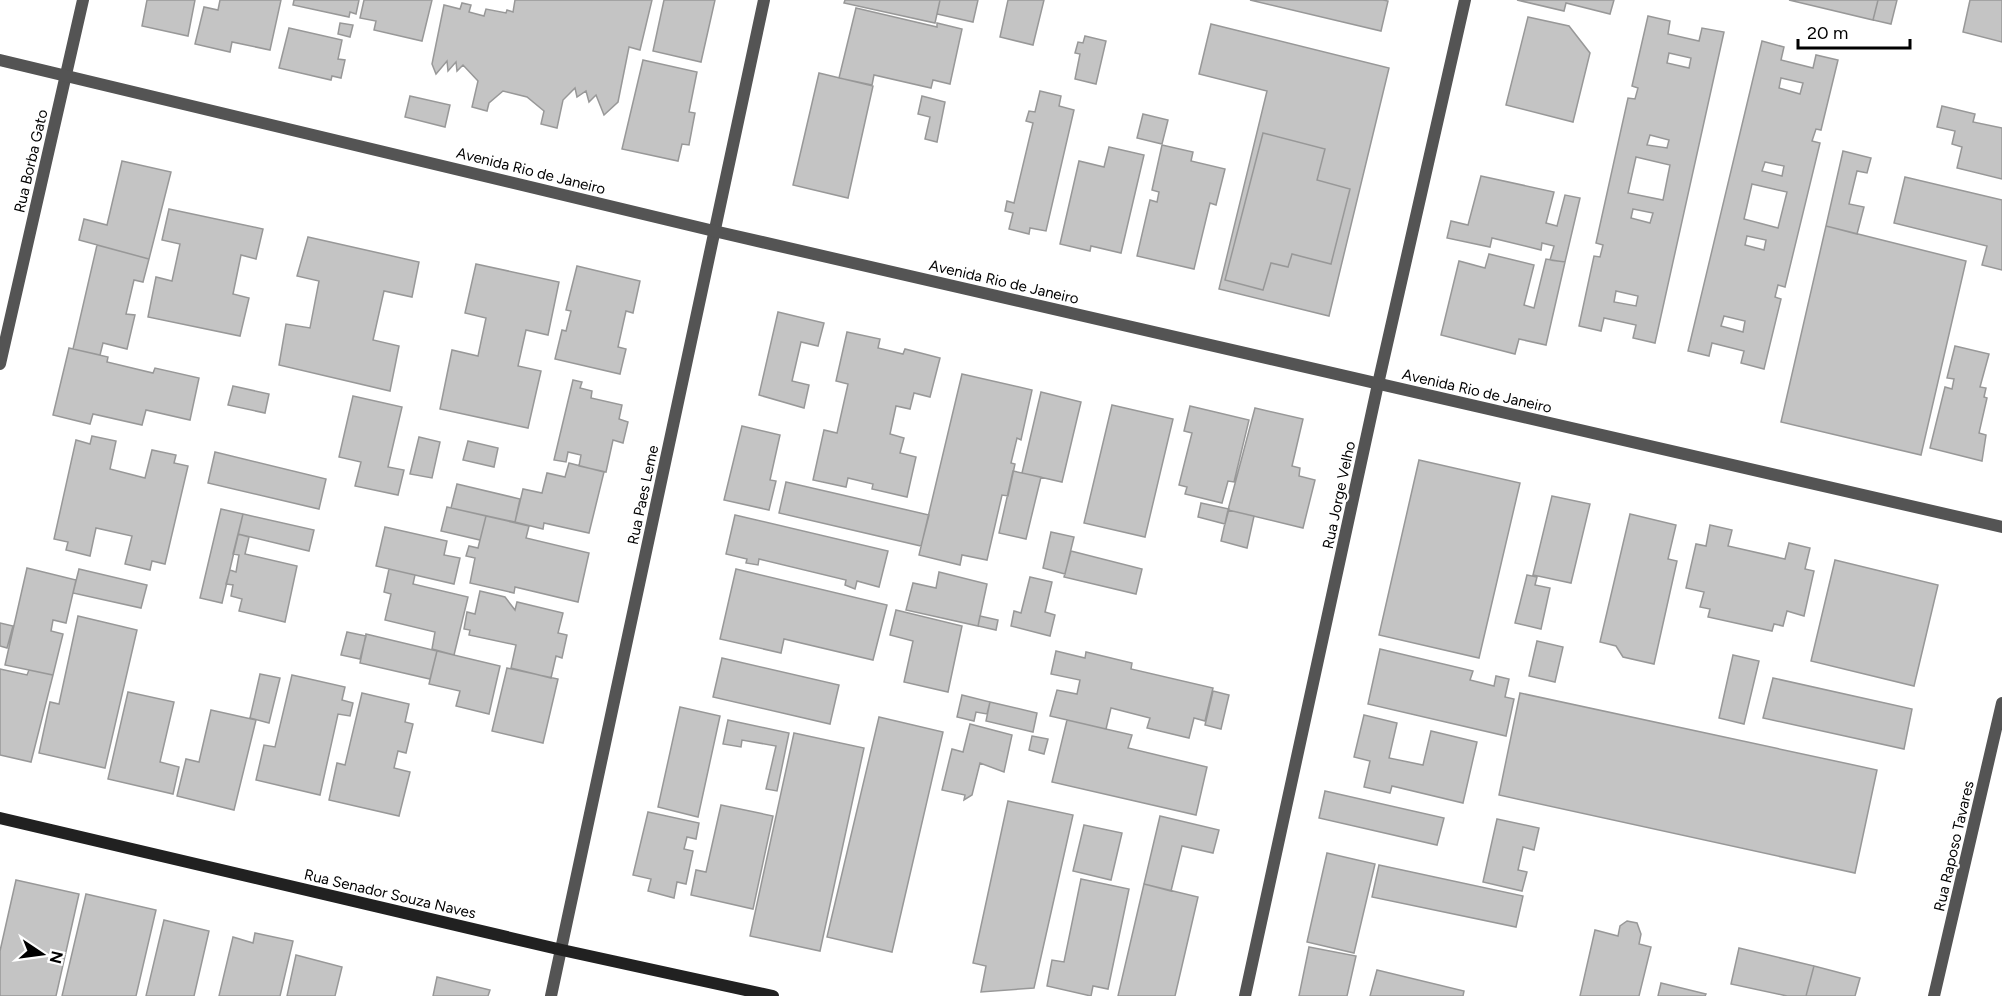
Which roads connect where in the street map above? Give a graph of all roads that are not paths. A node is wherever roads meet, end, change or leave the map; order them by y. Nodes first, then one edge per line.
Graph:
1 (83, 0) edge
2 (764, 0) edge
3 (1465, 0) edge
4 (0, 60) edge
5 (66, 74) junction
6 (714, 231) junction
7 (0, 364) edge
8 (1378, 384) junction
9 (2002, 527) edge
10 (2002, 704) edge
11 (0, 818) edge
12 (562, 950) junction
13 (551, 996) edge
14 (773, 996) edge
15 (1245, 996) edge
16 (1934, 996) edge

1 - 5 street, Rua Borba Gato
2 - 6 street, Rua Paes Leme
3 - 8 street, Rua Jorge Velho
4 - 5 street, Avenida Rio de Janeiro
5 - 6 street, Avenida Rio de Janeiro
5 - 7 street, Rua Borba Gato
6 - 8 street, Avenida Rio de Janeiro
6 - 12 street, Rua Paes Leme
8 - 9 street, Avenida Rio de Janeiro
8 - 15 street, Rua Jorge Velho
10 - 16 street, Rua Raposo Tavares
11 - 12 main road, Rua Senador Souza Naves
12 - 13 street, Rua Paes Leme
12 - 14 main road, Rua Senador Souza Naves

